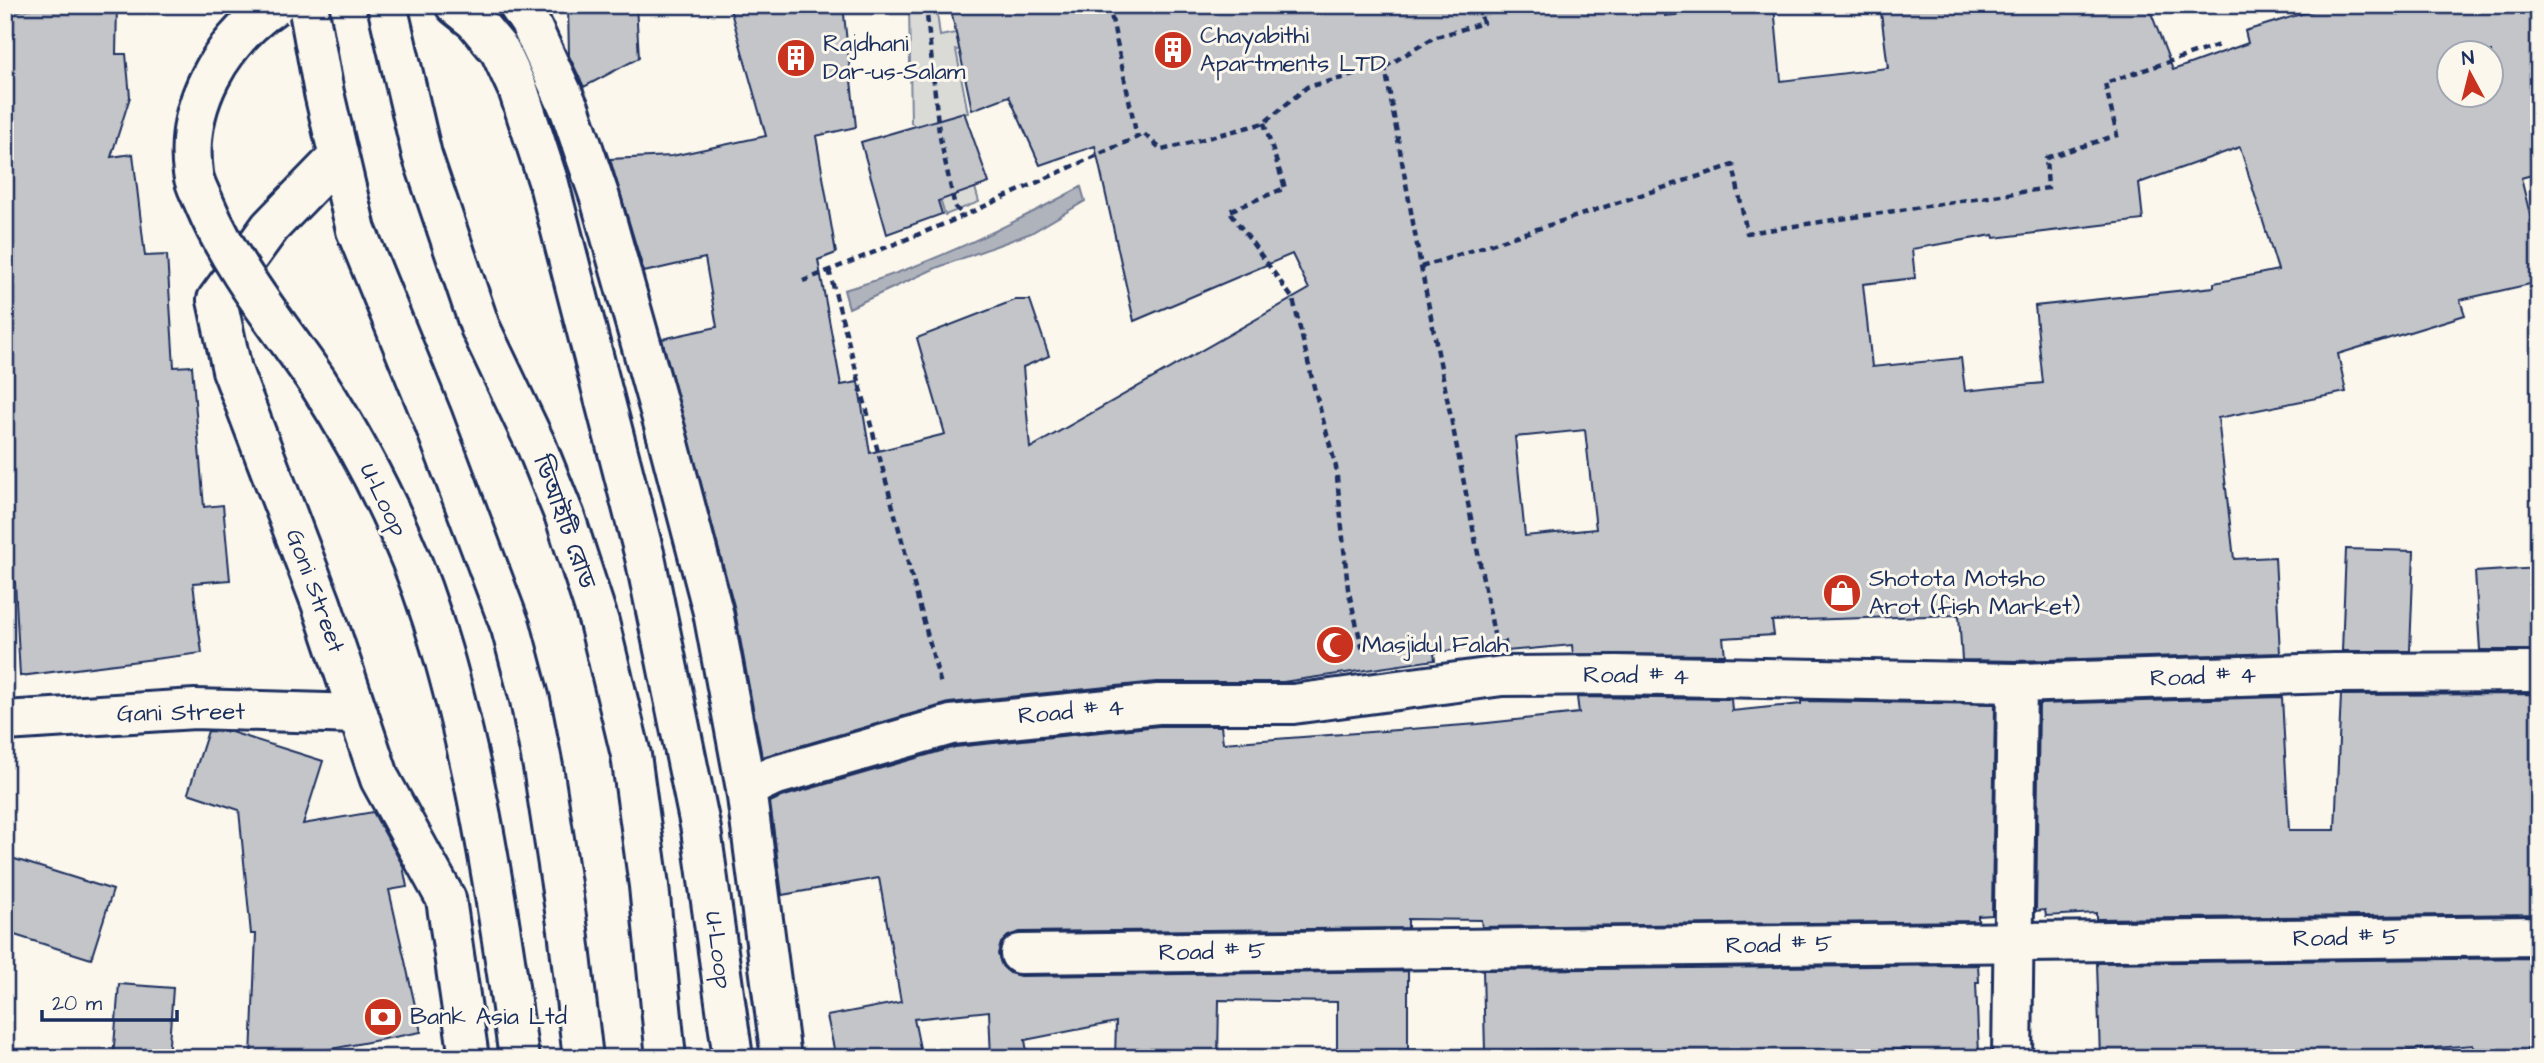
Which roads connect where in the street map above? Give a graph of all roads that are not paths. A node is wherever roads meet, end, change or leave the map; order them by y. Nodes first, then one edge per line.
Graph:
1 (275, 5) edge
2 (308, 5) edge
3 (387, 5) edge
4 (456, 5) edge
5 (518, 5) edge
6 (338, 157) junction
7 (2539, 672) edge
8 (2017, 683) junction
9 (358, 714) junction
10 (5, 721) edge
11 (746, 789) junction
12 (2539, 936) edge
13 (2013, 942) junction
14 (1020, 954) dead end
15 (469, 1058) edge
16 (519, 1058) edge
17 (583, 1058) edge
18 (666, 1058) edge
19 (733, 1058) edge
20 (781, 1058) edge
21 (2011, 1058) edge

1 - 16 street, U-Loop, bridge
2 - 6 street
3 - 18 street, ডিআইটি রোড
4 - 19 street, U-Loop
5 - 11 street
6 - 9 street, Goni Street
6 - 17 street
7 - 8 street, Road # 4
8 - 11 street, Road # 4
8 - 13 street
9 - 10 street, Gani Street
9 - 15 street, Goni Street
11 - 20 street
12 - 13 street, Road # 5
13 - 14 street, Road # 5
13 - 21 street

